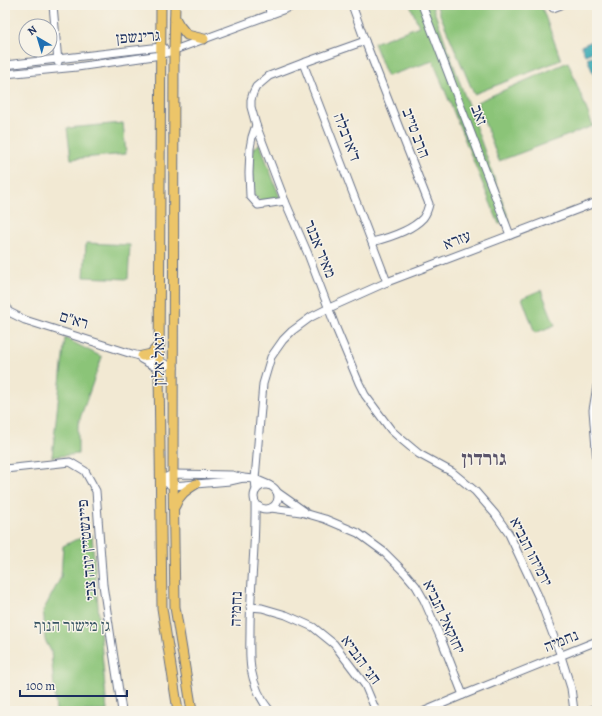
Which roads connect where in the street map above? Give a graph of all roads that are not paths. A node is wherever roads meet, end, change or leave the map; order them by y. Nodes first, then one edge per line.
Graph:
1 (53, 5) edge
2 (161, 5) edge
3 (175, 5) edge
4 (269, 5) edge
5 (296, 5) edge
6 (352, 5) edge
7 (422, 5) edge
8 (551, 5) edge
9 (560, 5) edge
10 (270, 15) junction
11 (175, 18) junction
12 (204, 39) junction
13 (365, 41) junction
14 (174, 50) junction
15 (161, 51) junction
16 (57, 59) junction
17 (303, 63) junction
18 (5, 65) edge
19 (59, 68) junction
20 (5, 74) edge
21 (256, 125) junction
22 (285, 201) junction
23 (597, 202) edge
24 (510, 235) junction
25 (372, 242) junction
26 (387, 282) junction
27 (5, 304) edge
28 (328, 308) junction
29 (6, 314) edge
30 (160, 344) junction
31 (132, 354) junction
32 (142, 356) junction
33 (159, 365) junction
34 (174, 368) junction
35 (597, 386) edge
36 (597, 462) edge
37 (5, 469) edge
38 (173, 474) junction
39 (243, 478) junction
40 (255, 479) junction
41 (160, 480) junction
42 (196, 484) junction
43 (269, 485) junction
44 (173, 486) junction
45 (256, 490) junction
46 (277, 492) junction
47 (255, 503) junction
48 (271, 508) junction
49 (174, 509) junction
50 (307, 514) junction
51 (250, 607) junction
52 (597, 641) edge
53 (561, 656) junction
54 (463, 695) junction
55 (597, 708) edge
56 (122, 711) edge
57 (178, 711) edge
58 (192, 711) edge
59 (270, 711) edge
60 (376, 711) edge
61 (425, 711) edge
62 (574, 711) edge
63 (589, 711) edge

1 - 16 street
2 - 15 main road, יגאל אלון
3 - 11 main road, יגאל אלון
4 - 10 street
5 - 10 street
6 - 13 street, הרב טייב
7 - 24 street, זאב
8 - 9 street
10 - 12 street
11 - 12 main road
11 - 14 main road, יגאל אלון
12 - 14 street
13 - 17 street
13 - 25 street, הרב טייב
14 - 15 street, גרינשפן
14 - 34 main road, יגאל אלון
15 - 16 street, גרינשפן
15 - 19 street, גרינשפן
15 - 30 main road, יגאל אלון
16 - 18 street, גרינשפן
16 - 19 street
17 - 21 street, מאיר אבנר
17 - 25 street, ד'ארבלה
19 - 20 street, גרינשפן
21 - 22 street, מאיר אבנר
21 - 22 street, מאיר אבנר
22 - 28 street, מאיר אבנר
23 - 24 street, עזרא
24 - 26 street, עזרא
25 - 26 street, ד'ארבלה
26 - 28 street, עזרא
27 - 29 street
28 - 40 street
28 - 53 street, ירמיהו הנביא
29 - 31 street, רא"ם
30 - 32 main road
30 - 33 main road, יגאל אלון
31 - 32 street, רא"ם
31 - 33 street, רא"ם
32 - 33 street, רא"ם
33 - 34 street, רא"ם
33 - 41 main road, יגאל אלון
34 - 38 main road, יגאל אלון
35 - 36 street
37 - 56 street, פיינשטיין יונה צבי
38 - 39 street
38 - 41 street
38 - 44 main road, יגאל אלון
39 - 40 street
39 - 42 street
40 - 43 street
40 - 45 street
41 - 44 street
41 - 57 main road, יגאל אלון
42 - 44 street
42 - 49 main road
43 - 45 street
43 - 46 street
44 - 49 main road, יגאל אלון
45 - 47 street
46 - 48 street
46 - 50 street, יחזקאל הנביא
47 - 48 street
47 - 51 street, נחמיה
48 - 50 street, יחזקאל הנביא
49 - 58 main road, יגאל אלון
50 - 54 street, יחזקאל הנביא
51 - 59 street, נחמיה
51 - 60 street, חגי הנביא
52 - 53 street, נחמיה
53 - 54 street, נחמיה
53 - 62 street, ירמיהו הנביא
54 - 61 street, נחמיה
55 - 63 street

